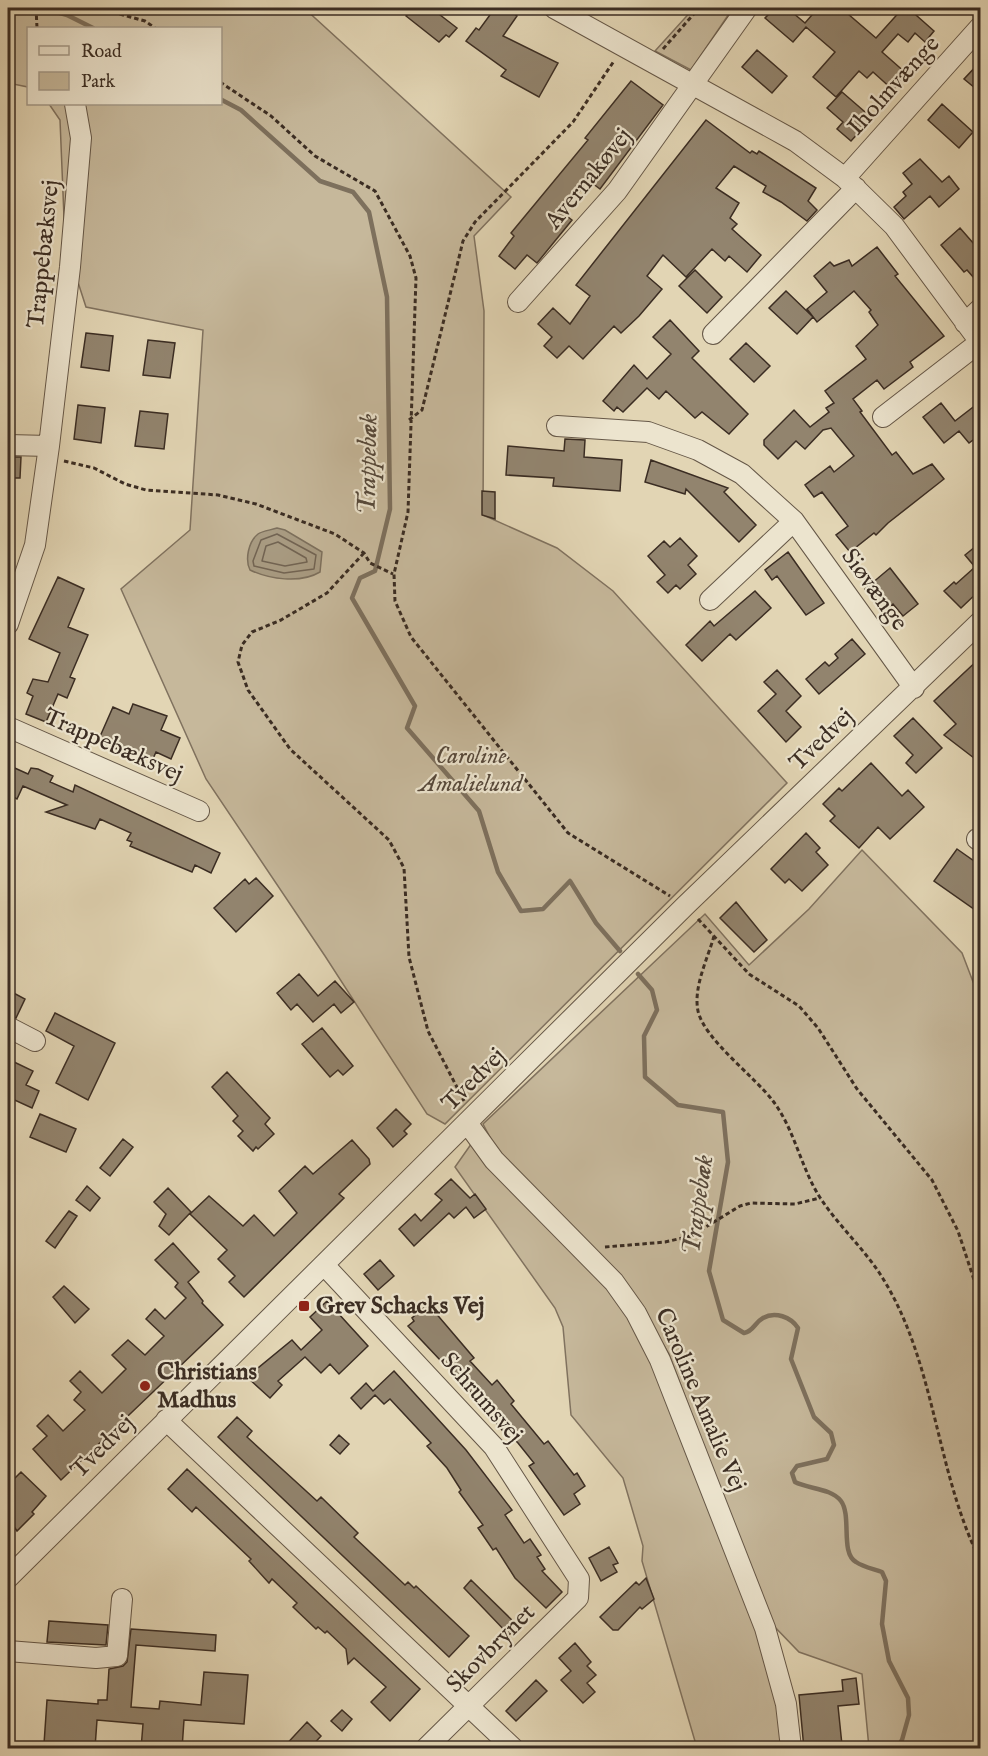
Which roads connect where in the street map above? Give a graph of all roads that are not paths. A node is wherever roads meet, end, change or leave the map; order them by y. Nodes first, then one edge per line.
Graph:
1 (747, 8) edge
2 (563, 10) edge
3 (981, 27) edge
4 (694, 83) junction
5 (75, 105) edge
6 (851, 183) junction
7 (518, 302) dead end
8 (981, 309) edge
9 (965, 323) junction
10 (713, 334) dead end
11 (980, 342) edge
12 (883, 417) dead end
13 (557, 426) dead end
14 (8, 445) edge
15 (48, 452) junction
16 (794, 521) junction
17 (710, 600) dead end
18 (981, 622) edge
19 (8, 624) edge
20 (914, 688) junction
21 (8, 727) edge
22 (199, 811) dead end
23 (8, 1027) edge
24 (35, 1041) dead end
25 (470, 1121) junction
26 (325, 1266) junction
27 (166, 1420) junction
28 (8, 1578) edge
29 (579, 1579) joint
30 (122, 1599) dead end
31 (8, 1651) edge
32 (469, 1706) junction
33 (426, 1749) edge
34 (513, 1749) edge
35 (790, 1749) edge

1 - 4 street, Avernakøvej
2 - 4 street
3 - 6 street, Iholmvænge
4 - 6 street
4 - 7 street, Avernakøvej
5 - 15 street, Trappebæksvej
6 - 9 street
6 - 10 street
8 - 9 street
9 - 11 street
11 - 12 street
13 - 16 street, Siøvænge
14 - 15 street
15 - 19 street, Trappebæksvej
16 - 17 street
16 - 20 street, Siøvænge
18 - 20 street, Tvedvej
20 - 25 street, Tvedvej
21 - 22 street, Trappebæksvej
23 - 24 street
25 - 26 street, Tvedvej
25 - 35 street, Caroline Amalie Vej
26 - 27 street, Tvedvej
26 - 29 street, Schrumsvej
27 - 28 street, Tvedvej
27 - 32 street
29 - 32 street, Skovbrynet
30 - 31 street
32 - 33 street, Skovbrynet
32 - 34 street

